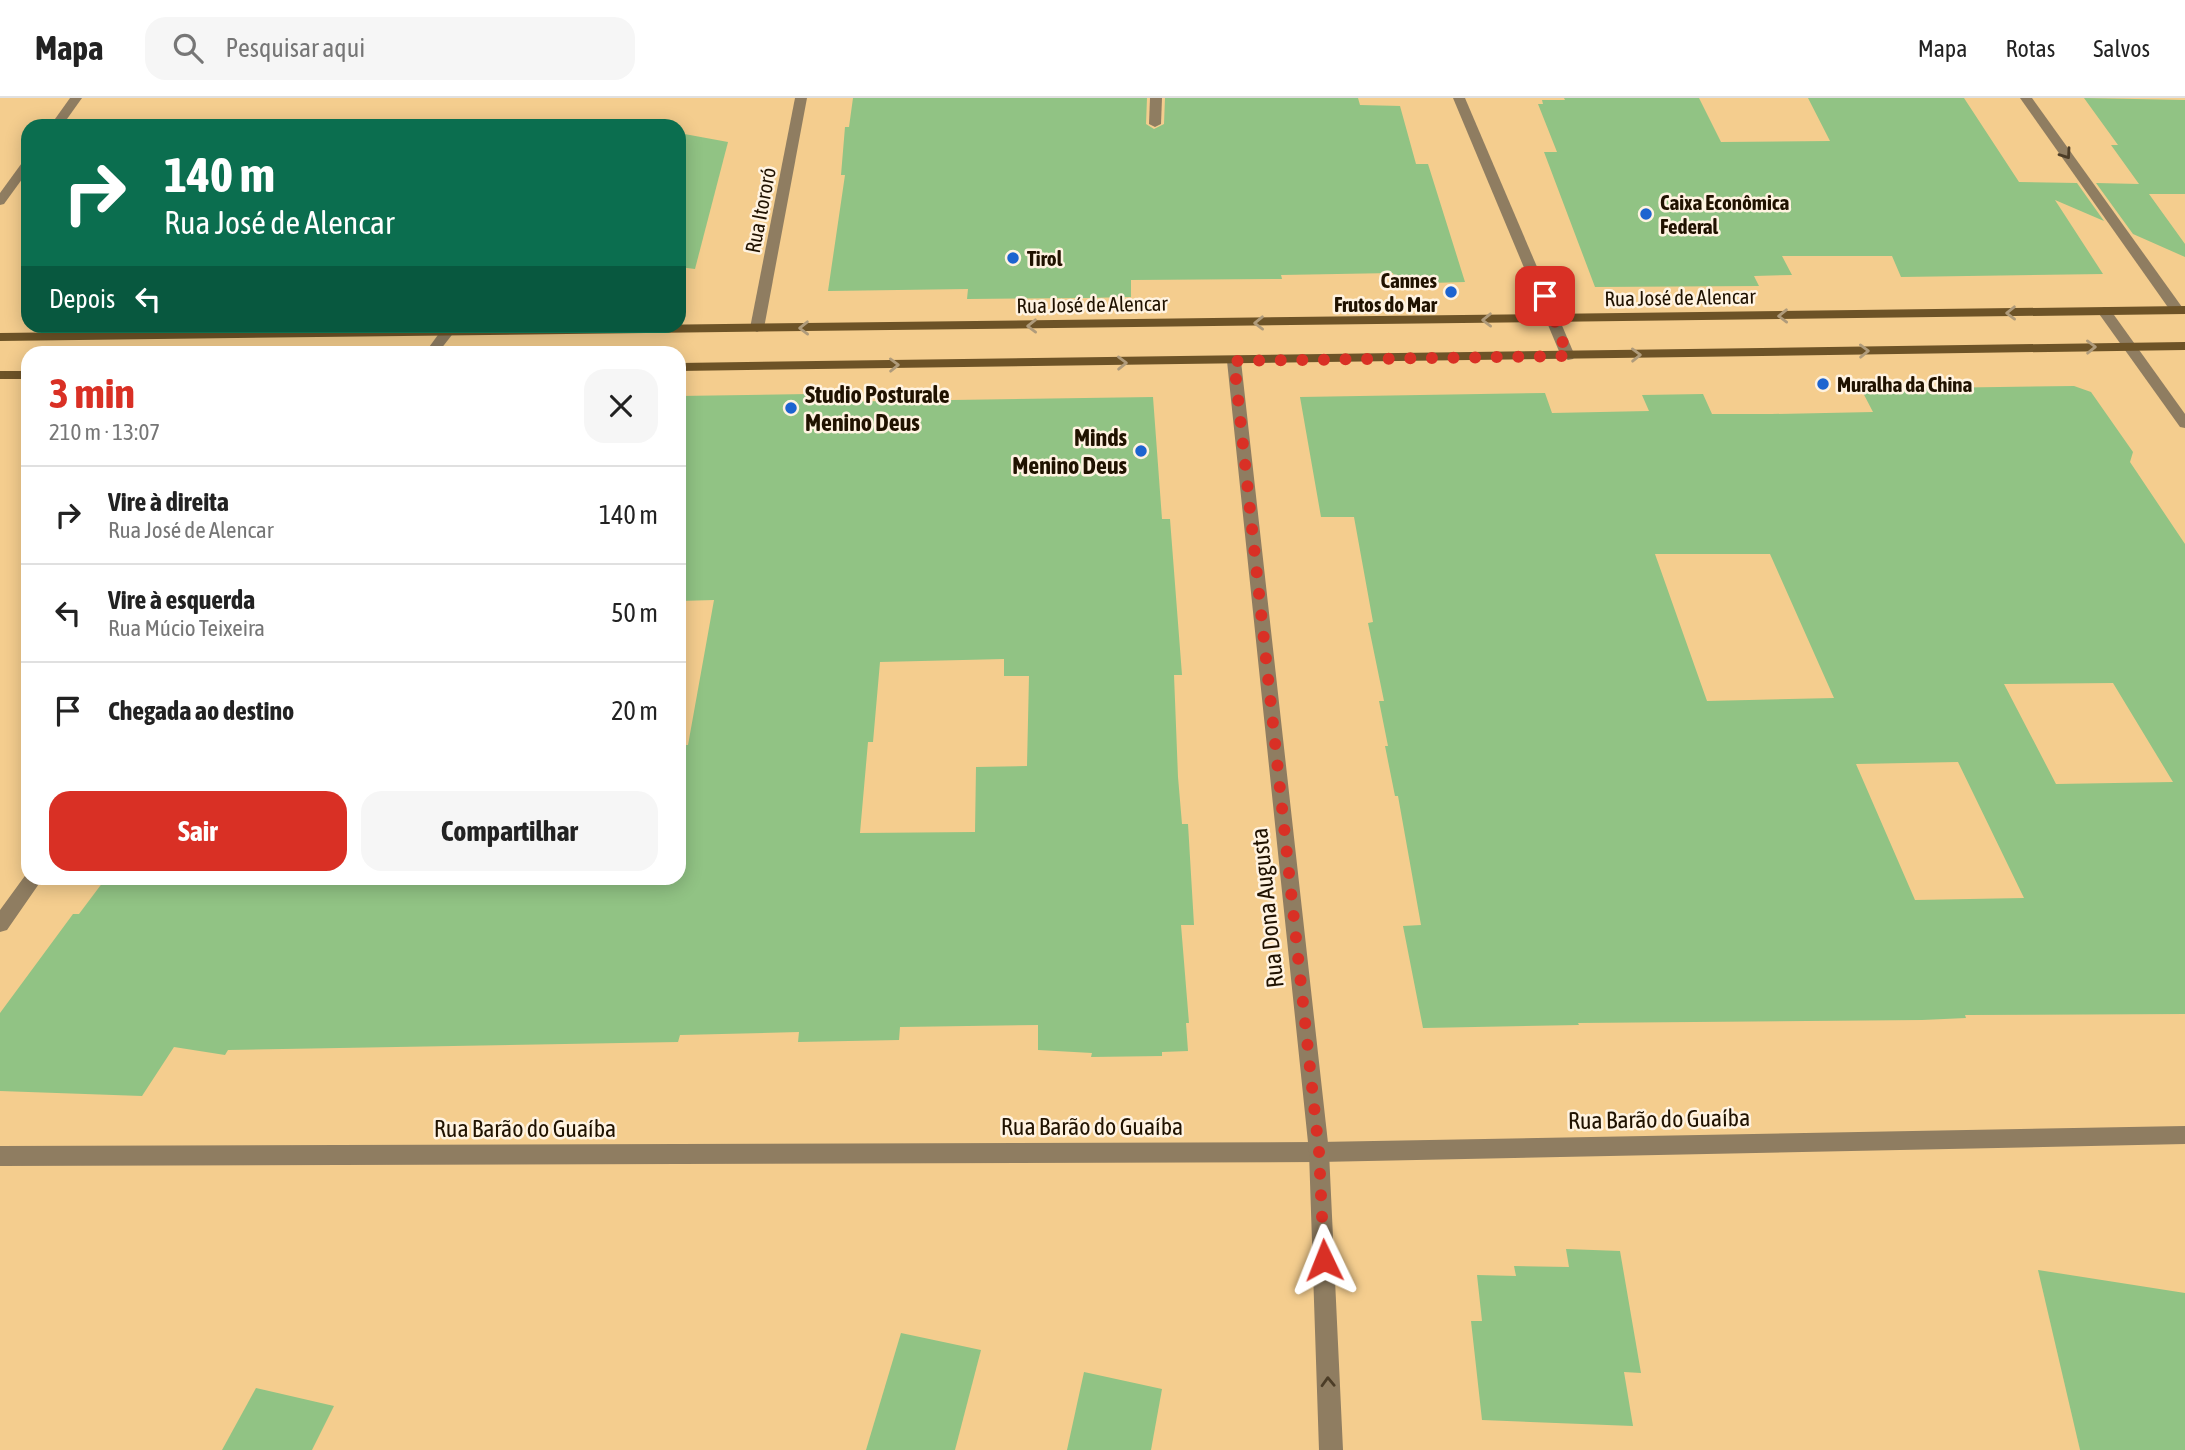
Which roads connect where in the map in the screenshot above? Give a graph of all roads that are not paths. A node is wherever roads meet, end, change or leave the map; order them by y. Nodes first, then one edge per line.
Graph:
1 (76, 98) edge
2 (801, 98) edge
3 (1156, 98) edge
4 (1459, 98) edge
5 (2026, 98) edge
6 (60, 119) edge
7 (1156, 124) dead end
8 (21, 172) edge
9 (0, 201) edge
10 (2181, 310) edge
11 (2104, 311) junction
12 (1555, 320) junction
13 (757, 328) junction
14 (686, 329) edge
15 (299, 333) edge
16 (0, 337) edge
17 (2185, 345) edge
18 (2129, 346) junction
19 (1568, 356) junction
20 (1234, 361) junction
21 (686, 367) edge
22 (0, 375) edge
23 (21, 375) edge
24 (2185, 424) edge
25 (29, 885) edge
26 (0, 924) edge
27 (2185, 1135) edge
28 (1319, 1152) junction
29 (0, 1156) edge
30 (1331, 1450) edge

1 - 6 street
2 - 13 street, Rua Itororó
3 - 7 street
4 - 12 street
5 -> 10 street
8 - 9 street
10 - 11 main road, Rua José de Alencar
11 -> 12 main road, Rua José de Alencar
11 - 18 street
12 -> 13 main road, Rua José de Alencar
12 - 19 street
13 - 14 main road, Rua José de Alencar
15 - 16 main road, Rua José de Alencar
17 - 18 main road
19 -> 18 main road
18 - 24 street
19 - 20 main road
21 -> 20 main road
20 - 28 street, Rua Dona Augusta
22 - 23 main road
25 - 26 street
27 - 28 street, Rua Barão do Guaíba
28 - 29 street, Rua Barão do Guaíba
30 -> 28 street, Rua Dona Augusta

